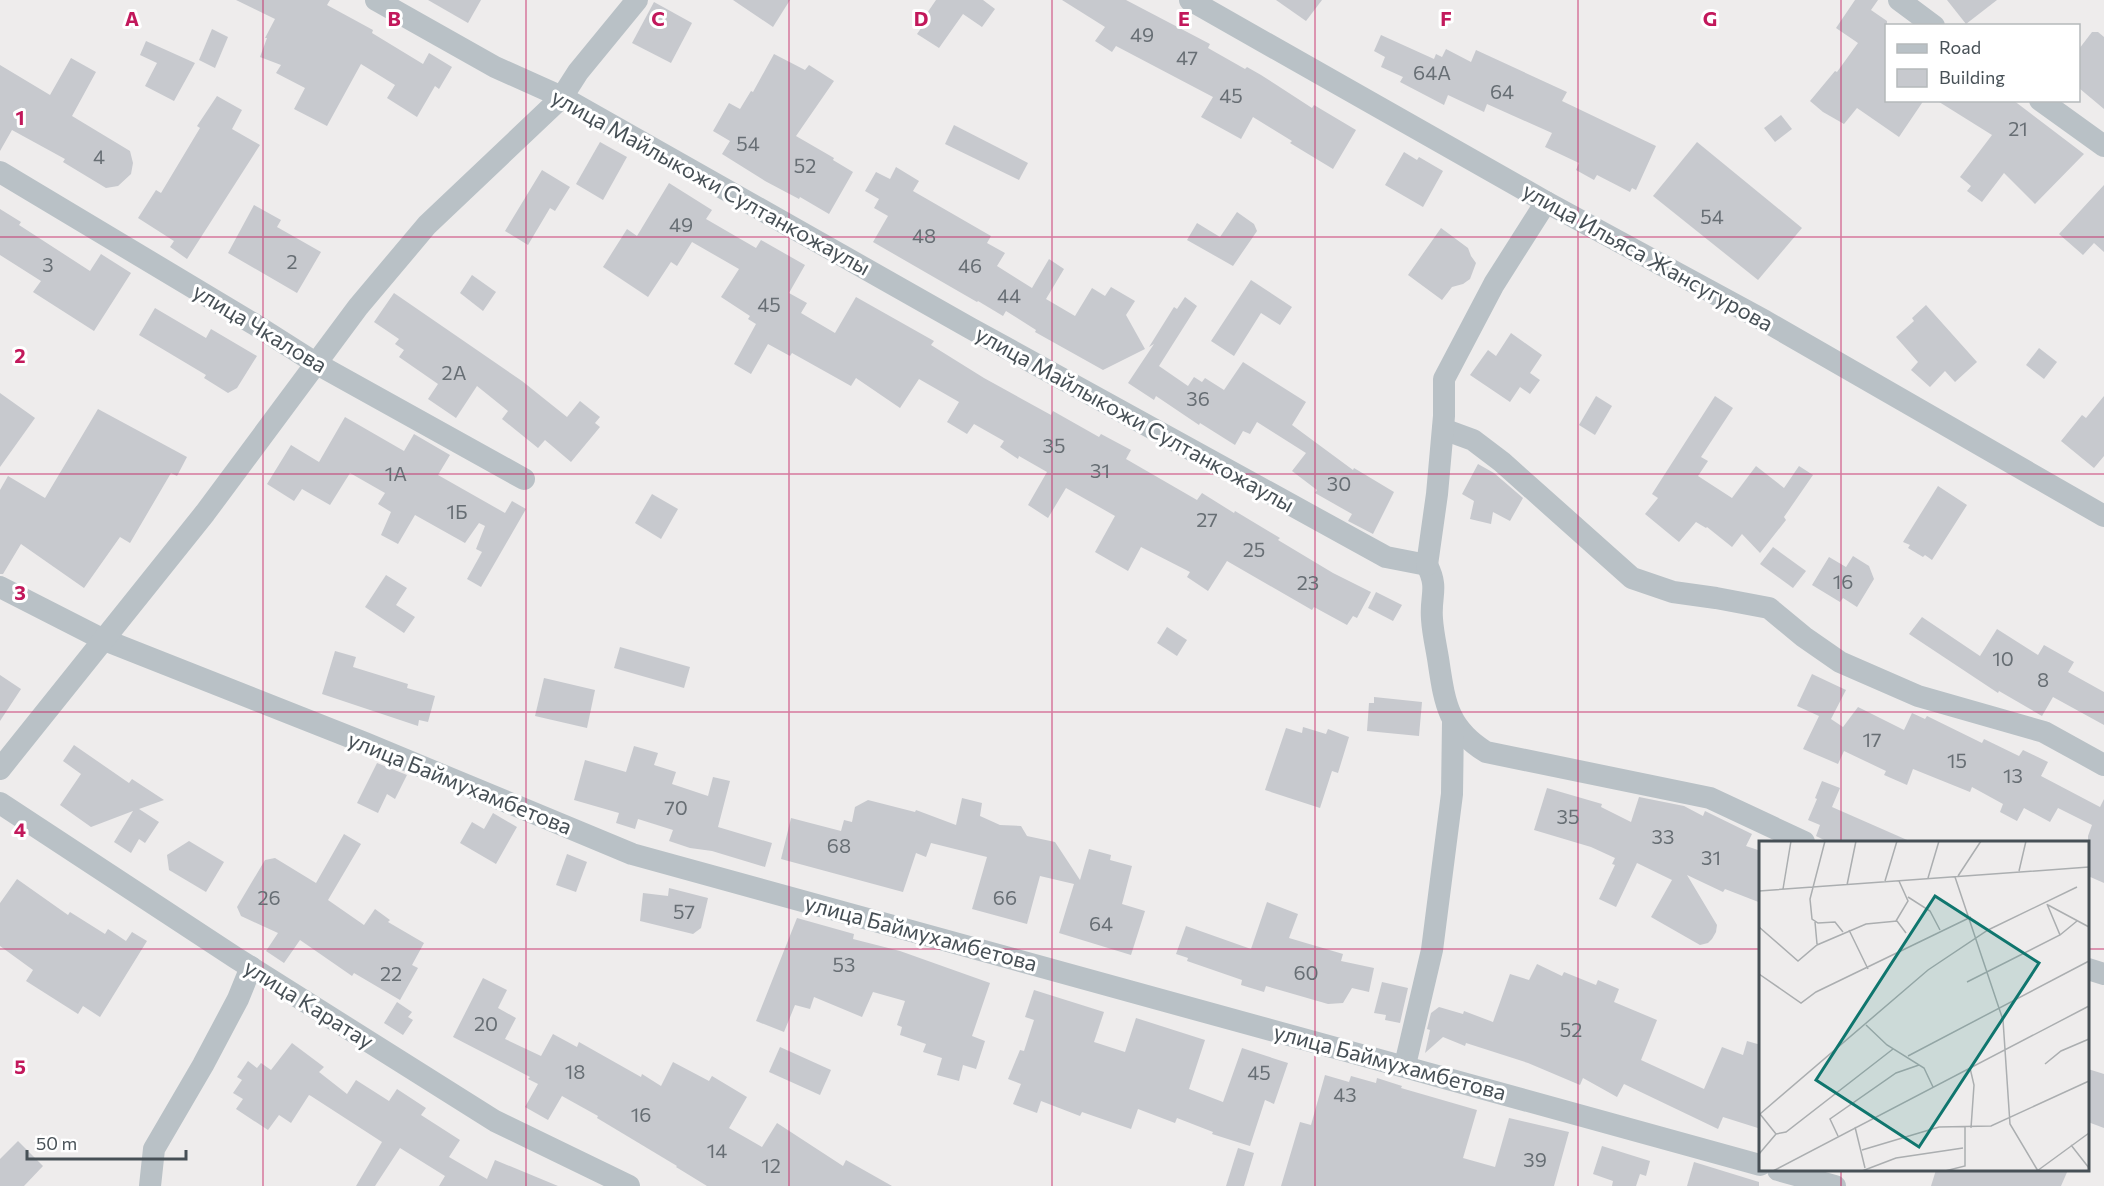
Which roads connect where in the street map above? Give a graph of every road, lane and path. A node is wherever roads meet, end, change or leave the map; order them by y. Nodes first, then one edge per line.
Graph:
1 (376, 0) edge
2 (637, 0) edge
3 (1899, 0) edge
4 (1200, 2) edge
5 (1931, 24) edge
6 (561, 97) junction
7 (2043, 102) edge
8 (2104, 146) edge
9 (0, 172) edge
10 (1546, 202) junction
11 (317, 364) junction
12 (1443, 429) junction
13 (524, 479) dead end
14 (2104, 516) edge
15 (1427, 564) junction
16 (0, 586) edge
17 (102, 639) junction
18 (1453, 722) junction
19 (2104, 765) edge
20 (0, 769) edge
21 (0, 803) edge
22 (1800, 841) edge
23 (250, 967) junction
24 (2089, 969) edge
25 (2104, 974) edge
26 (1405, 1065) junction
27 (1759, 1164) edge
28 (1782, 1171) edge
29 (150, 1186) edge
30 (629, 1186) edge
31 (1835, 1186) edge

1 - 6 street, улица Майлыкожи Султанкожаулы
2 - 6 street
3 - 5 street
4 - 10 street, улица Ильяса Жансугурова
6 - 11 street
6 - 15 street, улица Майлыкожи Султанкожаулы
7 - 8 street
9 - 11 street, улица Чкалова
10 - 12 street
10 - 14 street, улица Ильяса Жансугурова
11 - 13 street, улица Чкалова
11 - 17 street
12 - 15 street
12 - 19 street
15 - 18 street
16 - 17 street, улица Баймухамбетова
17 - 20 street
17 - 26 street, улица Баймухамбетова
18 - 22 street
18 - 26 street
21 - 23 street, улица Каратау
23 - 29 street
23 - 30 street, улица Каратау
24 - 25 street
26 - 27 street, улица Баймухамбетова
28 - 31 street

